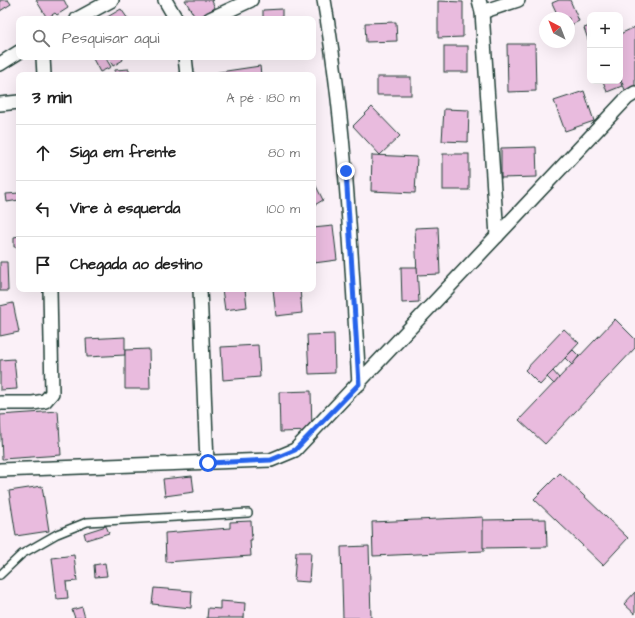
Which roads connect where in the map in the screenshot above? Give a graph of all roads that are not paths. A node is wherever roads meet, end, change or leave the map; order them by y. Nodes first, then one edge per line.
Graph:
1 (112, 0) edge
2 (165, 0) edge
3 (250, 0) edge
4 (324, 0) edge
5 (518, 0) edge
6 (480, 6) edge
7 (83, 16) edge
8 (174, 16) edge
9 (216, 16) edge
10 (16, 54) edge
11 (43, 60) edge
12 (185, 60) edge
13 (0, 64) edge
14 (44, 72) edge
15 (187, 72) edge
16 (635, 93) edge
17 (16, 102) edge
18 (0, 104) edge
19 (497, 236) junction
20 (50, 292) edge
21 (200, 292) edge
22 (359, 384) junction
23 (0, 403) edge
24 (208, 463) junction
25 (0, 470) edge
26 (248, 513) dead end
27 (0, 575) edge

1 - 7 street
2 - 8 street
3 - 9 street
4 - 22 street
5 - 6 street
6 - 19 street
10 - 13 street
11 - 14 street
12 - 15 street
16 - 19 street
17 - 18 street
19 - 22 street
20 - 23 street
21 - 24 street
22 - 24 street
24 - 25 street
26 - 27 lane

